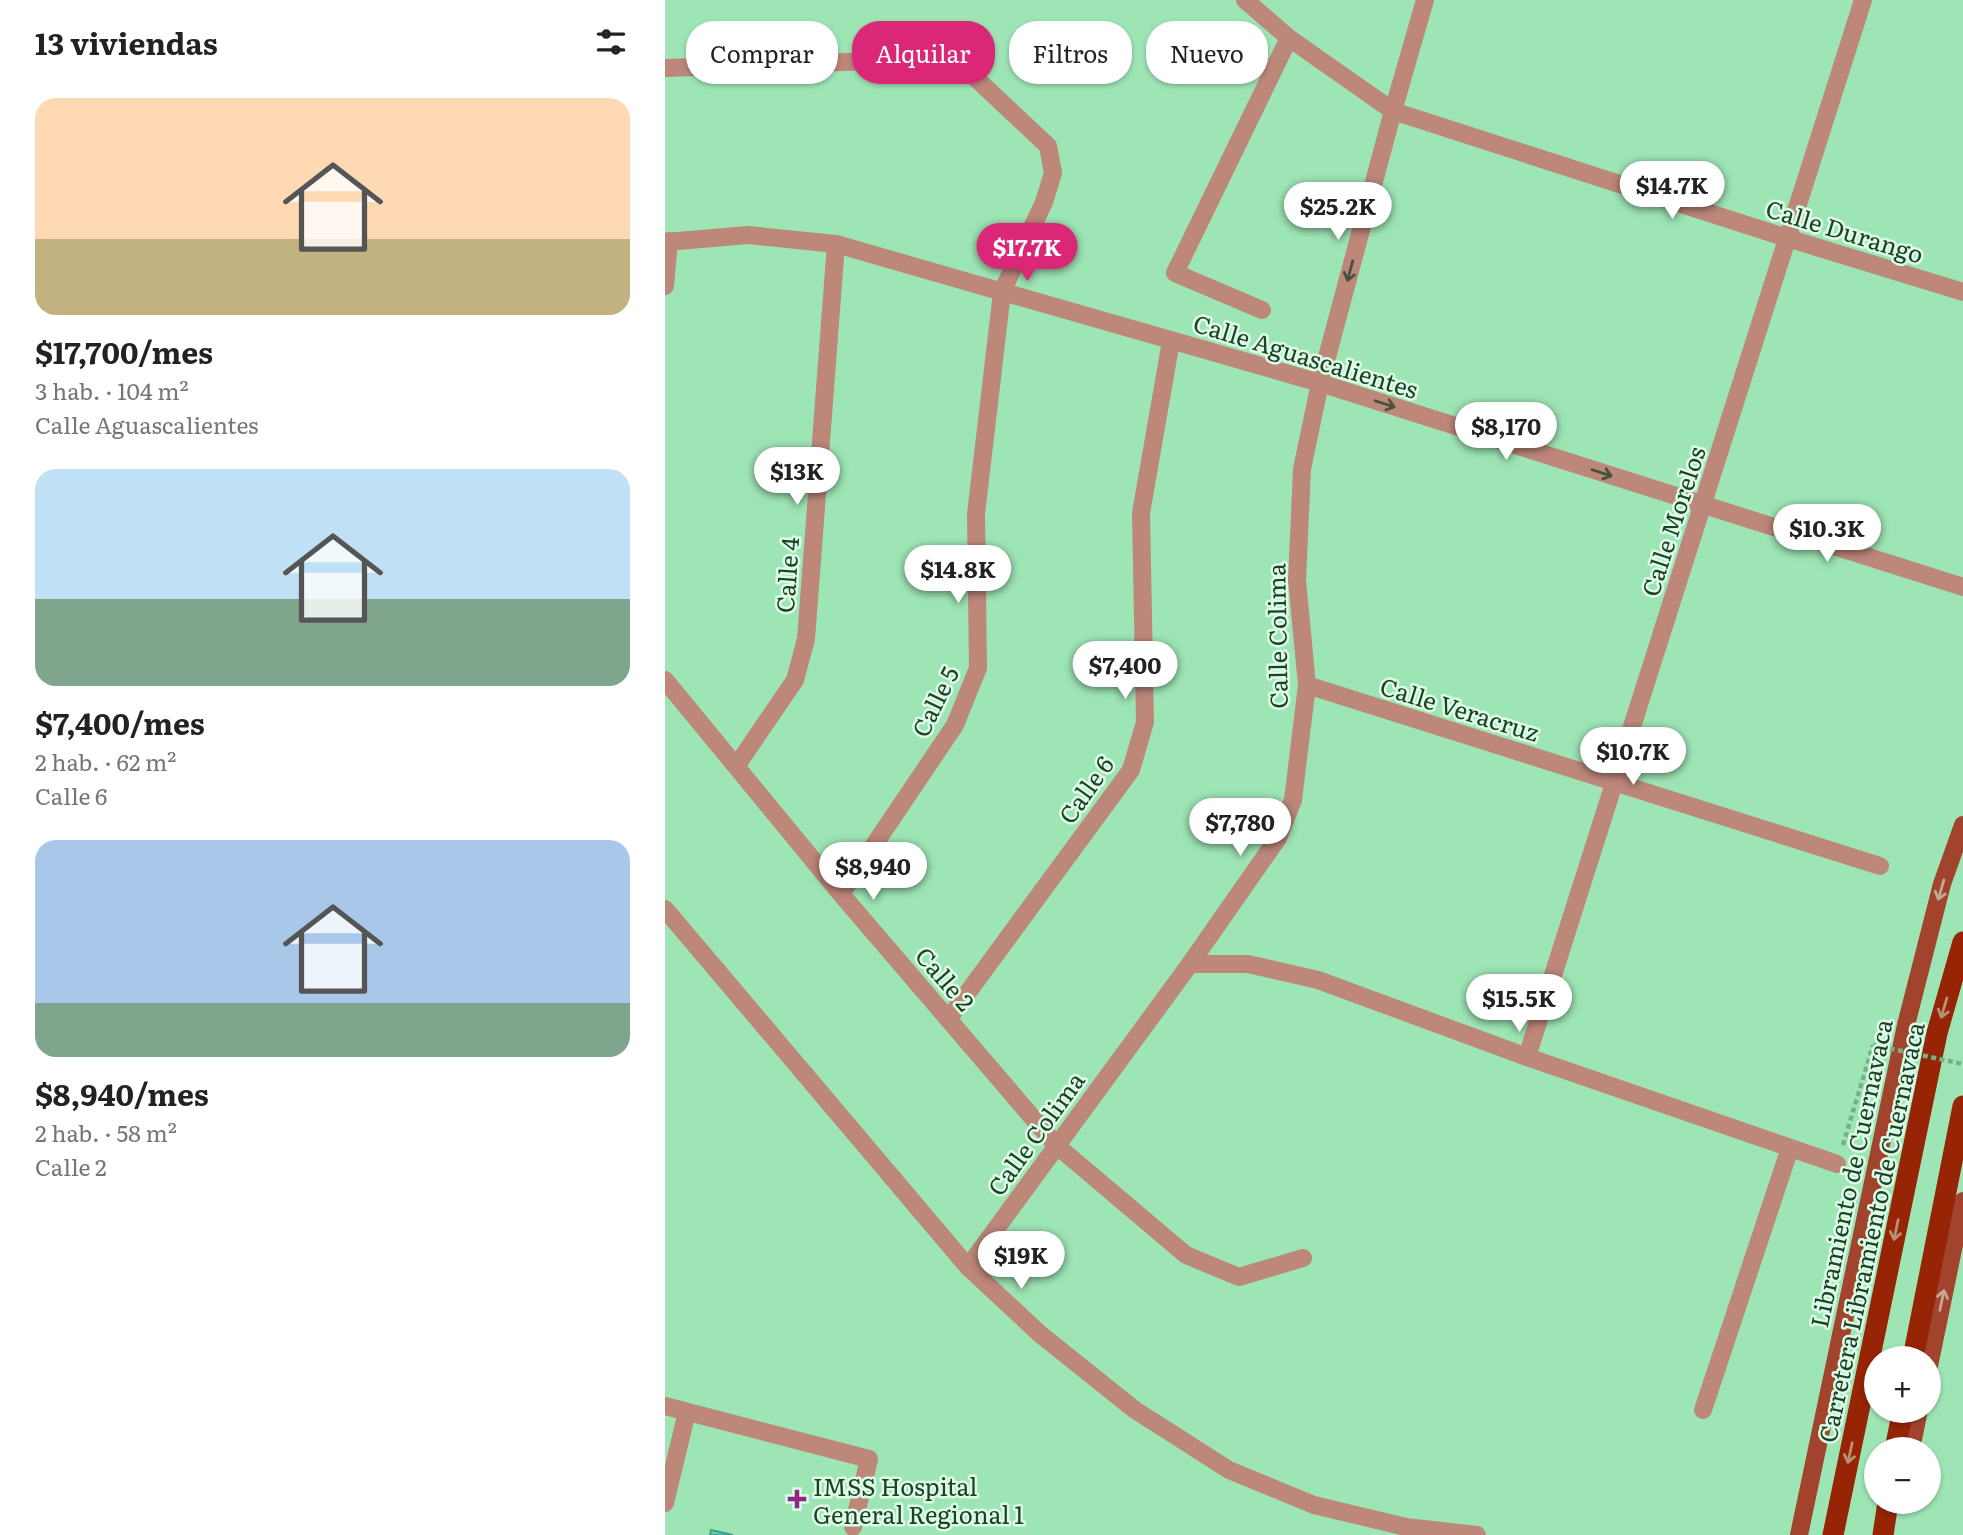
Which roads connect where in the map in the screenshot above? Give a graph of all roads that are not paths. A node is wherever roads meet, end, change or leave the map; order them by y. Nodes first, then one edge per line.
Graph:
1 (1245, 0) edge
2 (1425, 0) edge
3 (1863, 0) edge
4 (1289, 38) junction
5 (665, 68) edge
6 (1393, 111) junction
7 (1787, 238) junction
8 (667, 241) edge
9 (836, 244) junction
10 (665, 286) edge
11 (1002, 292) junction
12 (1963, 292) edge
13 (1262, 310) dead end
14 (1171, 341) junction
15 (1320, 383) junction
16 (1703, 505) junction
17 (1963, 587) edge
18 (665, 680) edge
19 (1307, 685) junction
20 (737, 765) junction
21 (1615, 781) junction
22 (1963, 825) edge
23 (1880, 866) dead end
24 (841, 894) junction
25 (665, 909) edge
26 (1963, 942) edge
27 (1190, 964) junction
28 (949, 1018) junction
29 (1527, 1057) junction
30 (1963, 1105) edge
31 (1056, 1145) junction
32 (1790, 1147) junction
33 (1837, 1164) road end
34 (1963, 1201) edge
35 (1303, 1258) dead end
36 (968, 1267) junction
37 (1915, 1346) edge
38 (1933, 1346) edge
39 (665, 1406) edge
40 (1703, 1410) dead end
41 (687, 1412) junction
42 (665, 1503) edge
43 (1887, 1514) edge
44 (1892, 1514) edge
45 (853, 1527) dead end
46 (1799, 1534) edge
47 (1477, 1535) edge
48 (1833, 1535) edge
49 (1884, 1535) edge

1 - 4 street, Calle Durango
2 - 6 street, Calle Colima
3 - 7 street, Calle Morelos
4 - 6 street, Calle Durango
4 - 13 street
5 - 11 street, Calle 5
6 - 7 street, Calle Durango
6 -> 15 street, Calle Colima
7 - 12 street, Calle Durango
7 - 16 street, Calle Morelos
8 - 9 street, Calle Aguascalientes
8 - 10 street
9 - 11 street, Calle Aguascalientes
9 - 20 street, Calle 4
11 - 14 street, Calle Aguascalientes
11 - 24 street, Calle 5
14 - 15 street, Calle Aguascalientes
14 - 28 street, Calle 6
15 -> 16 street, Calle Aguascalientes
15 - 19 street, Calle Colima
16 - 17 street, Calle Aguascalientes
16 - 21 street, Calle Morelos
18 - 20 street, Calle 2
19 - 21 street, Calle Veracruz
19 - 27 street, Calle Colima
20 - 24 street, Calle 2
21 - 23 street, Calle Veracruz
21 - 29 street, Calle Morelos
22 -> 46 main road, Libramiento de Cuernavaca
24 - 28 street, Calle 2
25 - 36 street
26 -> 48 highway, Carretera Libramiento de Cuernavaca
27 - 29 street
27 - 31 street, Calle Colima
28 - 31 street, Calle 2
29 - 32 street
30 - 37 highway
31 - 35 street, Calle 2
31 - 36 street, Calle Colima
32 - 33 street
32 - 40 street
38 -> 34 main road
36 - 47 street
39 - 41 street
41 - 42 street
41 - 45 street
43 - 49 highway
44 - 49 main road

